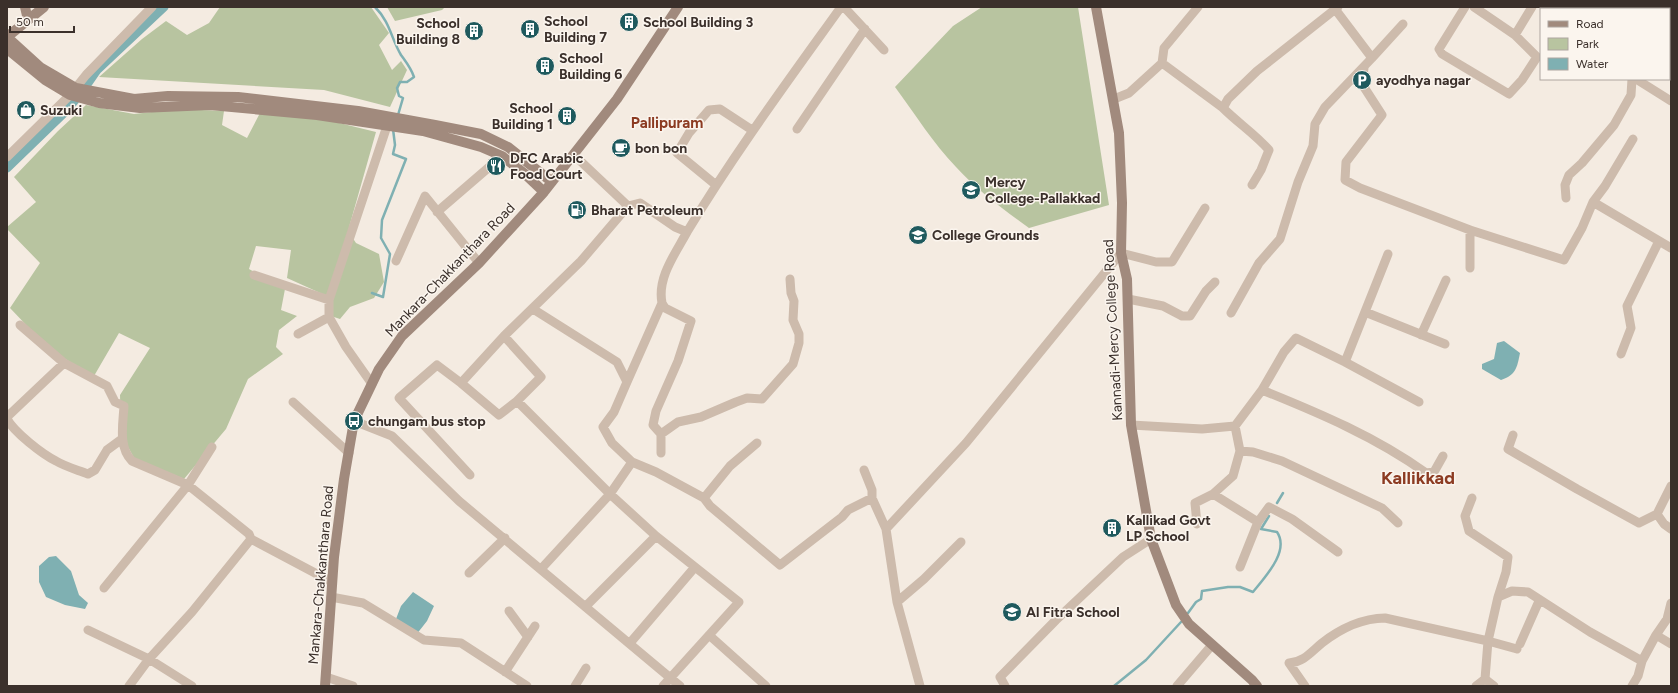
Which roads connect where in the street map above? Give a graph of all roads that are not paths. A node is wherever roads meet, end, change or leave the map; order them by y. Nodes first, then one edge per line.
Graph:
1 (25, 7) edge
2 (44, 7) edge
3 (152, 7) edge
4 (678, 7) edge
5 (843, 7) edge
6 (1096, 7) edge
7 (1198, 7) edge
8 (1465, 7) edge
9 (1474, 7) edge
10 (1532, 7) edge
11 (1336, 8) edge
12 (28, 20) junction
13 (1403, 24) dead end
14 (865, 29) junction
15 (1515, 35) junction
16 (7, 37) edge
17 (7, 49) edge
18 (884, 50) dead end
19 (1372, 58) junction
20 (1162, 63) junction
21 (1364, 68) junction
22 (1632, 80) edge
23 (1638, 80) edge
24 (73, 92) junction
25 (1114, 99) junction
26 (1671, 101) edge
27 (1223, 108) junction
28 (387, 126) junction
29 (797, 129) dead end
30 (752, 130) junction
31 (1633, 139) dead end
32 (502, 156) junction
33 (574, 156) junction
34 (7, 157) edge
35 (552, 182) junction
36 (716, 185) junction
37 (1252, 185) dead end
38 (544, 192) junction
39 (1566, 198) dead end
40 (1593, 202) junction
41 (628, 206) junction
42 (1205, 208) dead end
43 (437, 212) junction
44 (1470, 230) junction
45 (687, 232) junction
46 (1659, 241) junction
47 (1671, 248) edge
48 (1121, 253) junction
49 (1388, 254) dead end
50 (396, 261) dead end
51 (479, 263) junction
52 (1470, 268) dead end
53 (254, 275) dead end
54 (790, 279) dead end
55 (1446, 280) dead end
56 (1215, 282) dead end
57 (1128, 299) junction
58 (329, 300) junction
59 (662, 303) junction
60 (532, 309) junction
61 (1365, 312) junction
62 (1231, 313) dead end
63 (330, 317) junction
64 (20, 326) dead end
65 (298, 334) dead end
66 (1421, 334) junction
67 (504, 336) junction
68 (1445, 344) dead end
69 (1621, 354) dead end
70 (64, 362) junction
71 (1346, 362) junction
72 (627, 382) junction
73 (461, 383) junction
74 (372, 384) junction
75 (1262, 390) junction
76 (517, 401) junction
77 (293, 402) dead end
78 (1419, 402) dead end
79 (7, 418) edge
80 (354, 422) junction
81 (1132, 425) junction
82 (1235, 426) junction
83 (661, 434) junction
84 (1513, 435) dead end
85 (122, 439) junction
86 (757, 443) dead end
87 (212, 447) dead end
88 (1240, 450) junction
89 (348, 453) junction
90 (661, 453) dead end
91 (1443, 456) dead end
92 (632, 462) junction
93 (864, 470) dead end
94 (470, 475) dead end
95 (188, 485) junction
96 (1671, 486) edge
97 (610, 494) junction
98 (1213, 494) junction
99 (704, 498) junction
100 (872, 498) junction
101 (1472, 498) dead end
102 (1657, 514) junction
103 (1258, 522) junction
104 (1398, 522) dead end
105 (1198, 524) dead end
106 (1671, 529) edge
107 (886, 530) junction
108 (656, 536) junction
109 (505, 538) junction
110 (251, 539) junction
111 (1152, 539) junction
112 (961, 542) dead end
113 (1338, 552) dead end
114 (695, 567) junction
115 (1240, 567) dead end
116 (541, 569) junction
117 (469, 573) dead end
118 (332, 582) junction
119 (104, 588) dead end
120 (331, 597) junction
121 (1498, 597) junction
122 (1539, 601) junction
123 (897, 602) junction
124 (1671, 603) edge
125 (586, 606) junction
126 (509, 611) dead end
127 (535, 626) dead end
128 (88, 630) dead end
129 (710, 635) junction
130 (1656, 635) junction
131 (528, 638) junction
132 (1488, 640) junction
133 (630, 643) junction
134 (1671, 644) edge
135 (1212, 645) junction
136 (149, 659) junction
137 (1642, 661) junction
138 (586, 668) dead end
139 (505, 672) junction
140 (671, 678) junction
141 (1485, 679) junction
142 (326, 681) edge
143 (1252, 684) edge
144 (128, 686) edge
145 (192, 686) edge
146 (353, 686) edge
147 (527, 686) edge
148 (575, 686) edge
149 (663, 686) edge
150 (680, 686) edge
151 (766, 686) edge
152 (920, 686) edge
153 (1005, 686) edge
154 (1177, 686) edge
155 (1305, 686) edge
156 (1476, 686) edge
157 (1494, 686) edge
158 (1632, 686) edge

1 - 12 main road
2 - 12 main road
3 - 24 street
4 - 33 main road, Mankara-Chakkanthara Road
5 - 14 street
5 - 30 street
6 - 25 main road, Kannadi-Mercy College Road
7 - 20 street
8 - 15 street
9 - 15 street
10 - 15 street
11 - 19 street
11 - 27 street
12 - 16 main road
13 - 19 street
14 - 18 street
14 - 29 street
16 - 24 main road
17 - 24 main road
19 - 21 street
20 - 25 street
20 - 27 street
21 - 44 street
21 - 62 street
22 - 39 street
23 - 26 street
24 - 28 main road
24 - 34 street
24 - 35 main road
25 - 48 main road, Kannadi-Mercy College Road
27 - 37 street
28 - 32 main road
28 - 58 street
30 - 36 street
30 - 36 street
31 - 40 street
32 - 38 main road
32 - 43 street
33 - 35 main road, Mankara-Chakkanthara Road
33 - 41 street
35 - 38 main road, Mankara-Chakkanthara Road
36 - 45 street
38 - 51 main road, Mankara-Chakkanthara Road
40 - 44 street
40 - 46 street
41 - 45 street
41 - 60 street
42 - 48 street
43 - 50 street
43 - 51 street
44 - 52 street
45 - 59 street
46 - 47 street
46 - 69 street
48 - 57 main road, Kannadi-Mercy College Road
48 - 107 street
49 - 61 street
51 - 74 main road, Mankara-Chakkanthara Road
53 - 58 street
54 - 83 street
55 - 66 street
56 - 57 street
57 - 81 main road, Kannadi-Mercy College Road
58 - 63 street
59 - 72 street
59 - 83 street
60 - 67 street
60 - 72 street
61 - 66 street
61 - 71 street
63 - 65 street
63 - 74 street
64 - 70 street
66 - 68 street
67 - 73 street
67 - 76 street
70 - 79 street
70 - 85 street
71 - 75 street
71 - 78 street
72 - 92 street
73 - 76 street
73 - 94 street
74 - 80 main road, Mankara-Chakkanthara Road
75 - 82 street
75 - 91 street
76 - 97 street
77 - 89 street
79 - 85 street
80 - 89 main road, Mankara-Chakkanthara Road
80 - 109 street
81 - 82 street
81 - 111 main road, Kannadi-Mercy College Road
82 - 88 street
83 - 90 street
84 - 102 street
85 - 95 street
86 - 99 street
87 - 95 street
88 - 98 street
88 - 104 street
89 - 118 main road, Mankara-Chakkanthara Road
92 - 97 street
92 - 99 street
93 - 100 street
95 - 110 street
95 - 119 street
96 - 102 street
97 - 108 street
97 - 116 street
98 - 103 street
98 - 105 street
99 - 100 street
100 - 107 street
101 - 121 street
102 - 106 street
103 - 113 street
103 - 115 street
107 - 123 street
108 - 114 street
108 - 125 street
109 - 116 street
109 - 117 street
110 - 118 street
110 - 136 street
111 - 135 main road, Kannadi-Mercy College Road
111 - 153 street
112 - 123 street
114 - 129 street
114 - 133 street
116 - 125 street
118 - 120 main road, Mankara-Chakkanthara Road
120 - 139 street
120 - 142 main road, Mankara-Chakkanthara Road
121 - 122 street
121 - 132 street
122 - 132 street
122 - 137 street
123 - 152 street
124 - 130 street
125 - 133 street
126 - 131 street
127 - 131 street
128 - 136 street
129 - 140 street
129 - 151 street
130 - 134 street
130 - 137 street
131 - 139 street
132 - 141 street
132 - 155 street
133 - 140 street
135 - 143 main road, Kannadi-Mercy College Road
135 - 154 street
136 - 144 street
136 - 145 street
137 - 158 street
138 - 148 street
139 - 147 street
140 - 149 street
140 - 150 street
141 - 156 street
141 - 157 street
142 - 146 street

